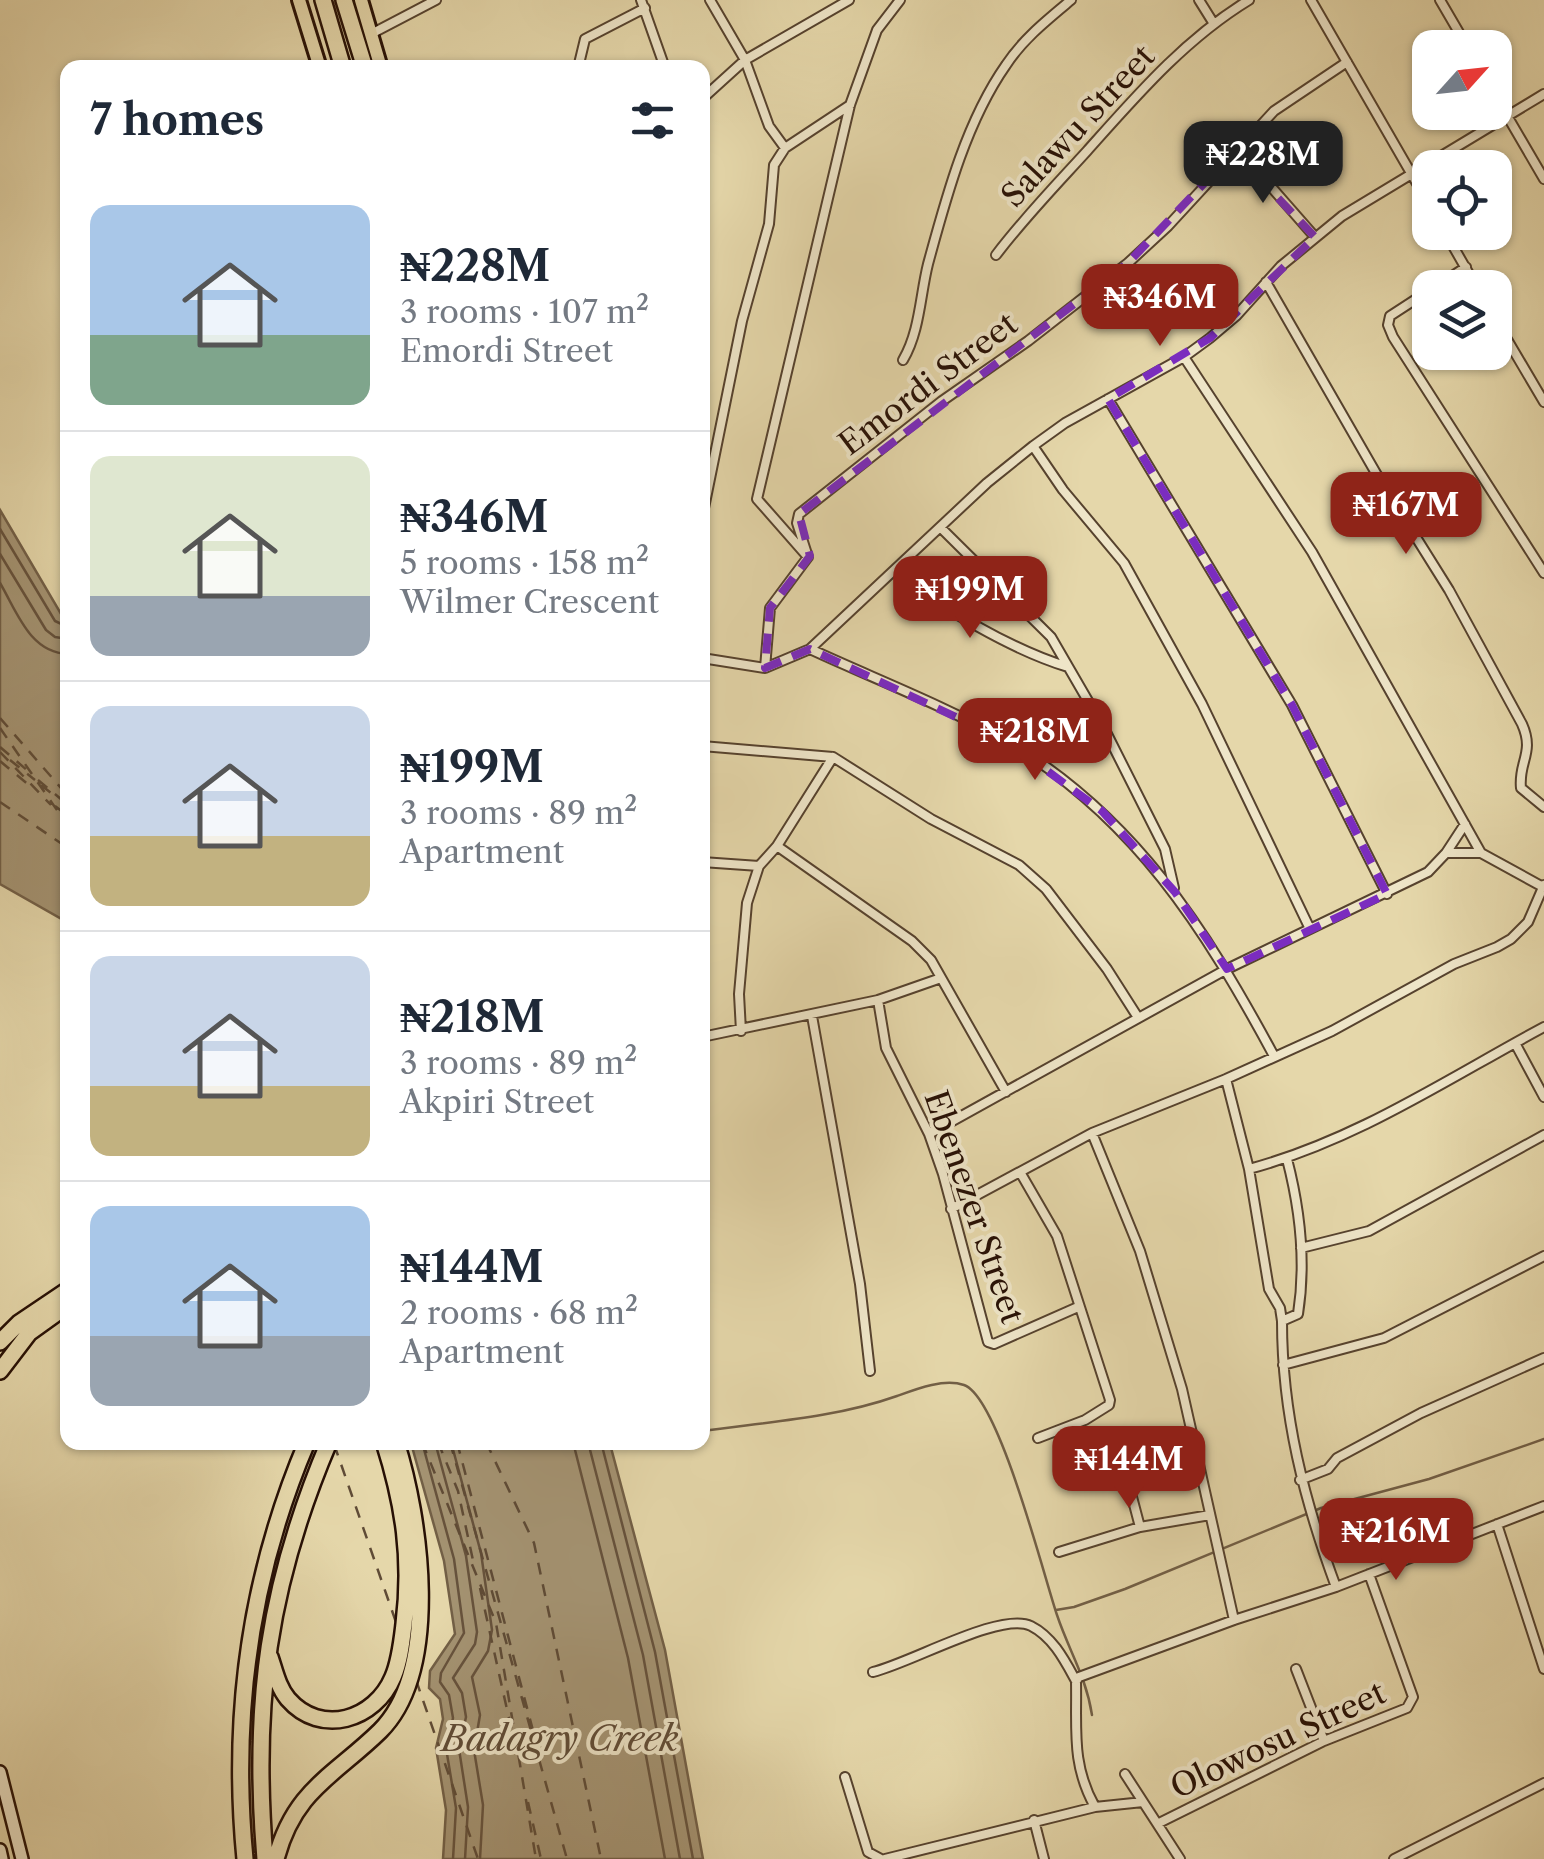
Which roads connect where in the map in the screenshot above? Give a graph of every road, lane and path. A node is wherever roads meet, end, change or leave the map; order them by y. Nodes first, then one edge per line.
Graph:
1 (300, 0) edge
2 (323, 0) edge
3 (344, 0) edge
4 (360, 0) edge
5 (436, 0) edge
6 (710, 0) edge
7 (849, 0) edge
8 (900, 0) edge
9 (1070, 0) edge
10 (1199, 0) edge
11 (1250, 0) edge
12 (1312, 0) edge
13 (1440, 0) edge
14 (643, 4) edge
15 (1214, 24) junction
16 (1458, 30) edge
17 (370, 34) junction
18 (318, 60) edge
19 (341, 60) edge
20 (363, 60) edge
21 (378, 60) edge
22 (580, 60) edge
23 (662, 60) edge
24 (745, 60) junction
25 (1347, 62) junction
26 (710, 92) edge
27 (1544, 94) edge
28 (850, 105) junction
29 (1512, 115) edge
30 (1512, 125) edge
31 (1487, 130) edge
32 (785, 148) junction
33 (1234, 152) junction
34 (1410, 173) junction
35 (1412, 176) edge
36 (1544, 179) edge
37 (1315, 237) junction
38 (1456, 250) edge
39 (996, 255) dead end
40 (1466, 267) junction
41 (1461, 270) edge
42 (1468, 270) edge
43 (1266, 282) junction
44 (1412, 302) edge
45 (1512, 348) edge
46 (1184, 357) junction
47 (903, 360) dead end
48 (1412, 367) edge
49 (1414, 370) edge
50 (1108, 398) junction
51 (1544, 402) edge
52 (1033, 446) junction
53 (710, 479) edge
54 (941, 528) junction
55 (808, 557) junction
56 (896, 572) junction
57 (1544, 573) edge
58 (810, 650) junction
59 (710, 659) edge
60 (766, 668) junction
61 (1068, 668) junction
62 (710, 747) edge
63 (833, 757) junction
64 (1544, 807) edge
65 (1466, 824) junction
66 (777, 846) junction
67 (1481, 853) junction
68 (1446, 854) junction
69 (710, 863) edge
70 (759, 866) junction
71 (1544, 886) edge
72 (1175, 892) junction
73 (1387, 894) junction
74 (1310, 929) junction
75 (1227, 969) junction
76 (942, 978) junction
77 (878, 1000) junction
78 (812, 1016) junction
79 (1137, 1016) junction
80 (1544, 1027) edge
81 (741, 1031) junction
82 (710, 1036) edge
83 (1515, 1043) junction
84 (1274, 1056) junction
85 (1226, 1079) junction
86 (1006, 1092) junction
87 (1544, 1097) edge
88 (1092, 1133) junction
89 (928, 1134) junction
90 (1544, 1136) edge
91 (1287, 1159) junction
92 (1249, 1169) junction
93 (1020, 1172) junction
94 (951, 1209) junction
95 (1301, 1248) junction
96 (1544, 1256) edge
97 (60, 1295) edge
98 (1078, 1308) junction
99 (60, 1311) edge
100 (1282, 1322) junction
101 (0, 1342) edge
102 (1544, 1358) edge
103 (1283, 1366) junction
104 (0, 1371) edge
105 (870, 1371) dead end
106 (1038, 1438) dead end
107 (1118, 1444) dead end
108 (304, 1450) edge
109 (326, 1450) edge
110 (387, 1450) edge
111 (399, 1450) edge
112 (1300, 1480) junction
113 (1544, 1506) edge
114 (1210, 1515) junction
115 (1497, 1524) junction
116 (1140, 1528) junction
117 (1059, 1552) dead end
118 (1369, 1574) junction
119 (1336, 1587) junction
120 (1234, 1620) junction
121 (268, 1650) junction
122 (1296, 1669) dead end
123 (1544, 1669) edge
124 (874, 1672) dead end
125 (1081, 1677) junction
126 (1324, 1741) junction
127 (0, 1772) edge
128 (1125, 1774) dead end
129 (845, 1778) dead end
130 (1544, 1783) edge
131 (1144, 1802) junction
132 (1095, 1807) junction
133 (1034, 1820) junction
134 (1160, 1823) junction
135 (0, 1850) edge
136 (2, 1859) edge
137 (22, 1859) edge
138 (246, 1859) edge
139 (265, 1859) edge
140 (276, 1859) edge
141 (883, 1859) edge
142 (1044, 1859) edge
143 (1180, 1859) edge
144 (1394, 1859) edge

1 - 18 main road
2 - 19 highway
3 - 20 highway
4 - 17 main road
5 - 17 street
6 - 24 street
7 - 24 street
8 - 28 street
9 - 47 street
10 - 15 street
11 - 15 street, Salawu Street
12 - 25 street
13 - 16 street
14 - 22 street
14 - 23 street
15 - 39 street, Salawu Street
17 - 21 main road
24 - 26 street
24 - 32 street
25 - 33 street, Emordi Street
25 - 34 street
27 - 29 street
28 - 32 street
28 - 55 street
30 - 36 street
31 - 34 street
32 - 53 street
33 - 37 street
33 - 55 street, Emordi Street
34 - 35 street
34 - 37 street
37 - 43 street
38 - 40 street
40 - 41 street
40 - 42 street
43 - 46 street
43 - 64 street
44 - 48 street
45 - 51 street
46 - 50 street
46 - 65 street
49 - 57 street
50 - 52 street
50 - 73 street
52 - 54 street
52 - 74 street
54 - 56 street
54 - 61 street
55 - 60 street
56 - 58 street
56 - 61 street
58 - 60 street
58 - 72 street
59 - 60 street
61 - 72 street
62 - 63 street
63 - 66 street
63 - 79 street
65 - 67 street
65 - 68 street
66 - 70 street
66 - 76 street
67 - 68 street
67 - 71 street
68 - 73 street
69 - 70 street
70 - 81 street
71 - 84 street
72 - 75 street
73 - 74 street
74 - 75 street
75 - 79 street
75 - 84 street
76 - 77 street
76 - 86 street
77 - 78 street
77 - 89 street, Ebenezer Street
78 - 81 street
78 - 105 street
79 - 86 street
80 - 83 street
81 - 82 street
83 - 87 street
83 - 91 street
84 - 85 street
85 - 88 street
85 - 92 street
86 - 89 street
88 - 93 street
88 - 114 street
89 - 94 street, Ebenezer Street
90 - 95 street
91 - 92 street
91 - 95 street
92 - 100 street
93 - 94 street
93 - 98 street
94 - 98 street, Ebenezer Street
95 - 100 street
96 - 103 street
97 - 101 highway
98 - 106 street
99 - 104 highway
100 - 103 street
102 - 112 street
103 - 112 street
107 - 116 street
108 - 138 highway
109 - 121 highway
110 - 121 highway
111 - 140 highway
112 - 119 street
113 - 115 street
114 - 116 street
114 - 120 street
115 - 118 street
115 - 123 street
116 - 117 street
118 - 119 street
118 - 126 street, Olowosu Street
119 - 120 street
120 - 125 street
121 - 139 highway
122 - 126 street
124 - 125 street
125 - 132 street
126 - 134 street, Olowosu Street
127 - 137 street
128 - 131 street
129 - 141 street
130 - 144 street
131 - 132 street
131 - 134 street
132 - 133 street
133 - 141 street
133 - 142 street
134 - 143 street
135 - 136 street

